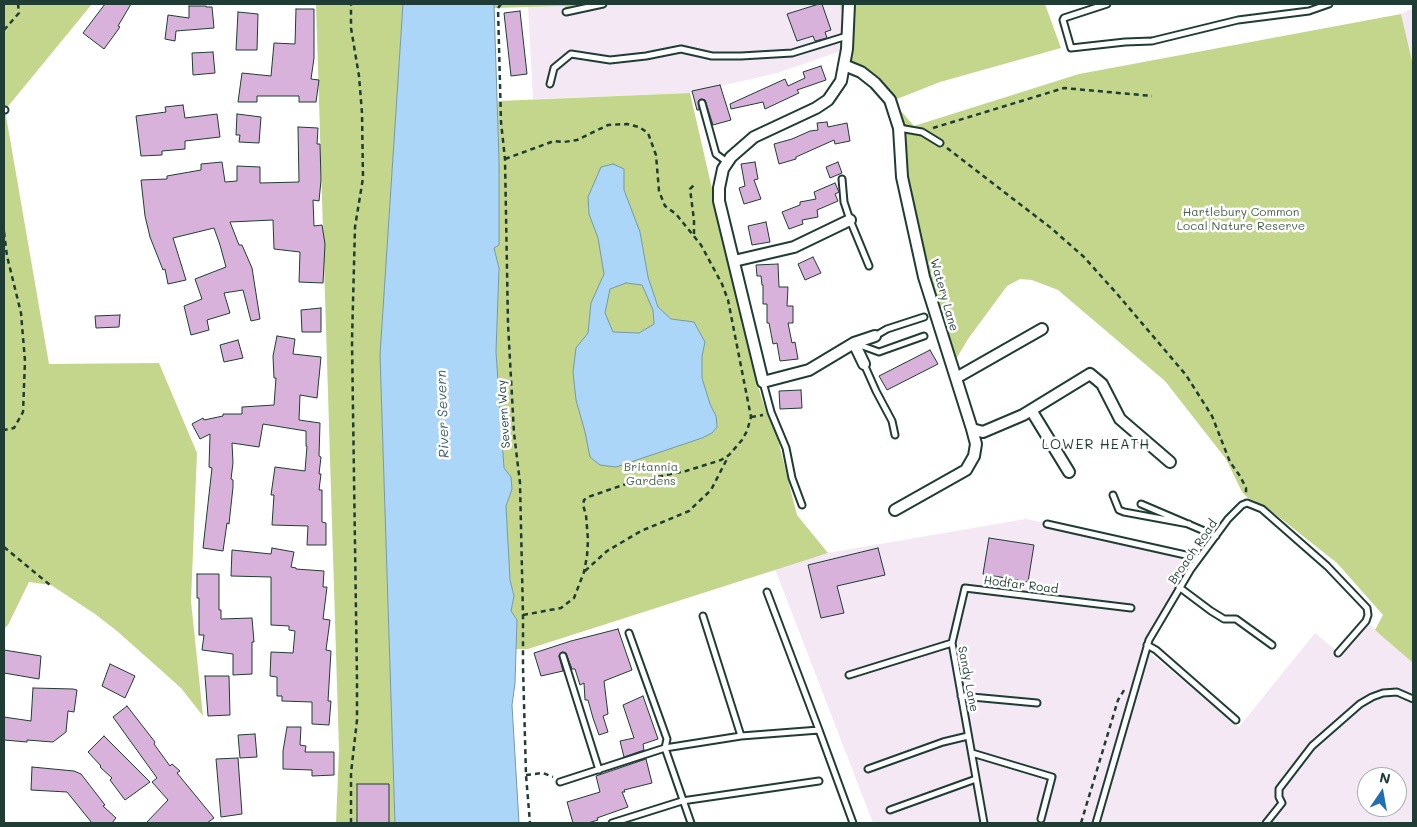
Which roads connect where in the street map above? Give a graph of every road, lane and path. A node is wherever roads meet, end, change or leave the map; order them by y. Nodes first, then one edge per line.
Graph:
1 (18, 4) edge
2 (351, 4) edge
3 (501, 4) edge
4 (603, 4) edge
5 (849, 4) edge
6 (1107, 4) edge
7 (1329, 4) edge
8 (566, 12) dead end
9 (4, 30) edge
10 (847, 36) junction
11 (844, 65) junction
12 (550, 84) dead end
13 (1152, 96) dead end
14 (702, 103) dead end
15 (899, 128) junction
16 (922, 132) junction
17 (940, 143) joint
18 (505, 159) junction
19 (727, 162) junction
20 (842, 179) dead end
21 (696, 183) dead end
22 (850, 220) junction
23 (4, 232) edge
24 (694, 235) junction
25 (734, 261) junction
26 (869, 266) dead end
27 (924, 317) dead end
28 (1042, 329) dead end
29 (876, 336) joint
30 (924, 336) dead end
31 (854, 343) junction
32 (864, 364) joint
33 (956, 378) junction
34 (763, 382) junction
35 (1031, 410) junction
36 (972, 429) junction
37 (4, 430) edge
38 (895, 435) dead end
39 (729, 455) junction
40 (1170, 462) dead end
41 (1069, 472) dead end
42 (1113, 495) dead end
43 (1246, 503) junction
44 (1141, 504) dead end
45 (802, 505) dead end
46 (895, 510) dead end
47 (1047, 524) dead end
48 (1189, 524) junction
49 (1216, 536) junction
50 (4, 547) edge
51 (1198, 558) junction
52 (584, 572) junction
53 (50, 585) dead end
54 (1179, 587) junction
55 (767, 592) dead end
56 (1131, 608) dead end
57 (523, 615) junction
58 (703, 616) dead end
59 (629, 633) dead end
60 (952, 643) junction
61 (1147, 645) junction
62 (1272, 645) dead end
63 (1338, 653) dead end
64 (563, 656) dead end
65 (1140, 674) junction
66 (848, 675) dead end
67 (961, 696) junction
68 (1413, 699) edge
69 (1037, 703) dead end
70 (1236, 720) dead end
71 (819, 730) junction
72 (741, 736) junction
73 (968, 736) junction
74 (665, 748) junction
75 (972, 754) junction
76 (868, 769) dead end
77 (599, 770) junction
78 (526, 775) junction
79 (976, 779) junction
80 (819, 781) dead end
81 (560, 782) joint
82 (682, 801) junction
83 (890, 810) dead end
84 (1041, 819) dead end
85 (351, 823) edge
86 (530, 823) edge
87 (612, 823) edge
88 (691, 823) edge
89 (853, 823) edge
90 (984, 823) edge
91 (1081, 823) edge
92 (1096, 823) edge
93 (1266, 823) edge

1 - 9 path
2 - 85 path
3 - 18 path, Severn Way
4 - 8 lane
5 - 10 street
6 - 7 lane
10 - 11 street
10 - 12 lane
11 - 15 street, Watery Lane
11 - 19 street
13 - 16 path
14 - 19 lane
15 - 16 lane
15 - 33 street, Watery Lane
16 - 17 lane
17 - 43 path
18 - 24 path
18 - 57 path, Severn Way
19 - 25 street
20 - 22 lane
21 - 24 path
22 - 25 street
22 - 26 lane
23 - 37 path
24 - 39 path
25 - 34 street
27 - 29 lane
28 - 33 street
29 - 31 street
30 - 31 lane
31 - 32 street
31 - 34 street
32 - 38 lane
33 - 36 street, Watery Lane
34 - 45 lane
35 - 36 street
35 - 40 street
35 - 41 street
36 - 46 street, Watery Lane
39 - 52 path
39 - 52 path
42 - 48 lane
43 - 49 lane, Broach Road
43 - 63 lane
44 - 48 lane
47 - 51 lane
48 - 49 lane
49 - 51 lane, Broach Road
50 - 53 path
51 - 54 lane, Broach Road
52 - 57 path
54 - 61 lane, Broach Road
54 - 62 lane
55 - 71 lane
56 - 60 lane, Hodfar Road
57 - 78 path, Severn Way
58 - 72 lane
59 - 74 lane
60 - 66 lane, Sandy Lane
60 - 67 lane, Sandy Lane
61 - 65 lane, Broach Road
61 - 70 lane
64 - 77 lane
65 - 91 path
65 - 92 lane, Broach Road
67 - 69 lane
67 - 73 lane, Sandy Lane
68 - 93 lane
71 - 72 lane
71 - 89 lane
72 - 74 lane
73 - 75 lane, Sandy Lane
73 - 76 lane
74 - 77 lane
74 - 82 lane
75 - 79 lane, Sandy Lane
75 - 84 lane
77 - 81 lane
78 - 81 path
78 - 86 path, Severn Way
79 - 83 lane
79 - 90 lane, Sandy Lane
80 - 82 lane
82 - 87 lane
82 - 88 lane

